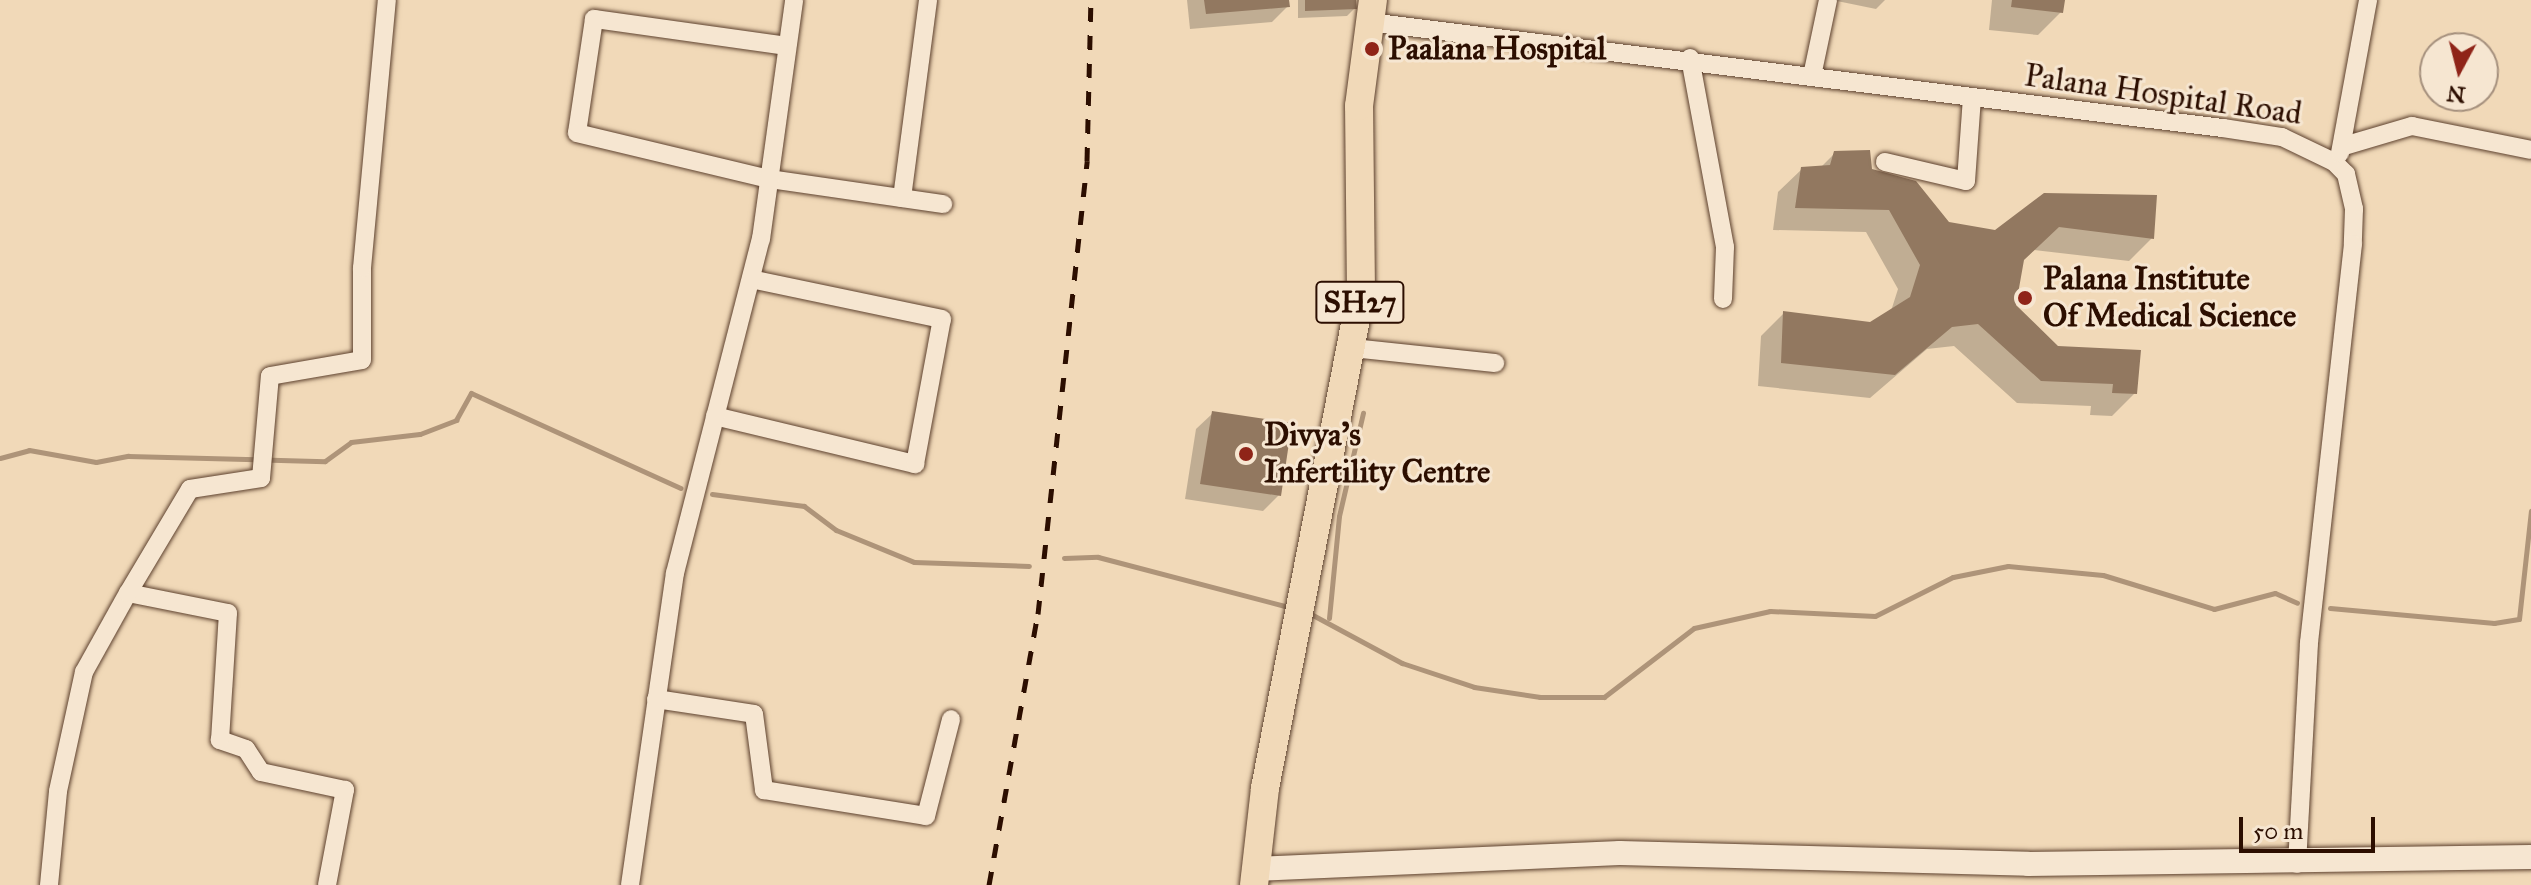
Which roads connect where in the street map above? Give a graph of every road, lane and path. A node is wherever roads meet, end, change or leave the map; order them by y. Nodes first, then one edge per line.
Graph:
1 (387, 0) edge
2 (794, 0) edge
3 (928, 0) edge
4 (1828, 0) edge
5 (2368, 0) edge
6 (1371, 11) edge
7 (787, 46) junction
8 (1690, 58) junction
9 (1812, 76) junction
10 (1972, 98) junction
11 (2344, 146) junction
12 (2531, 150) edge
13 (1885, 162) dead end
14 (2334, 162) junction
15 (769, 179) junction
16 (902, 198) junction
17 (943, 204) dead end
18 (751, 279) junction
19 (1723, 299) dead end
20 (1352, 348) junction
21 (1495, 363) dead end
22 (715, 416) junction
23 (128, 593) junction
24 (656, 699) junction
25 (951, 719) dead end
26 (2531, 857) edge
27 (2297, 864) junction
28 (1254, 877) edge
29 (49, 885) edge
30 (327, 885) edge
31 (630, 885) edge

1 - 23 street
2 - 7 street
3 - 16 street
4 - 9 street
5 - 11 street
6 - 8 street, Palana Hospital Road
6 - 20 main road, SH27
7 - 15 street
7 - 15 street
8 - 9 street, Palana Hospital Road
8 - 19 street
9 - 10 street, Palana Hospital Road
10 - 13 street
10 - 14 street, Palana Hospital Road
11 - 12 street
11 - 14 street
14 - 27 street, Palana Hospital Road
15 - 16 street
15 - 18 street
16 - 17 street
18 - 22 street
18 - 22 street
20 - 21 street
20 - 28 main road, SH27
22 - 24 street
23 - 29 street
23 - 30 street
24 - 25 street
24 - 31 street
26 - 27 street
27 - 28 street

